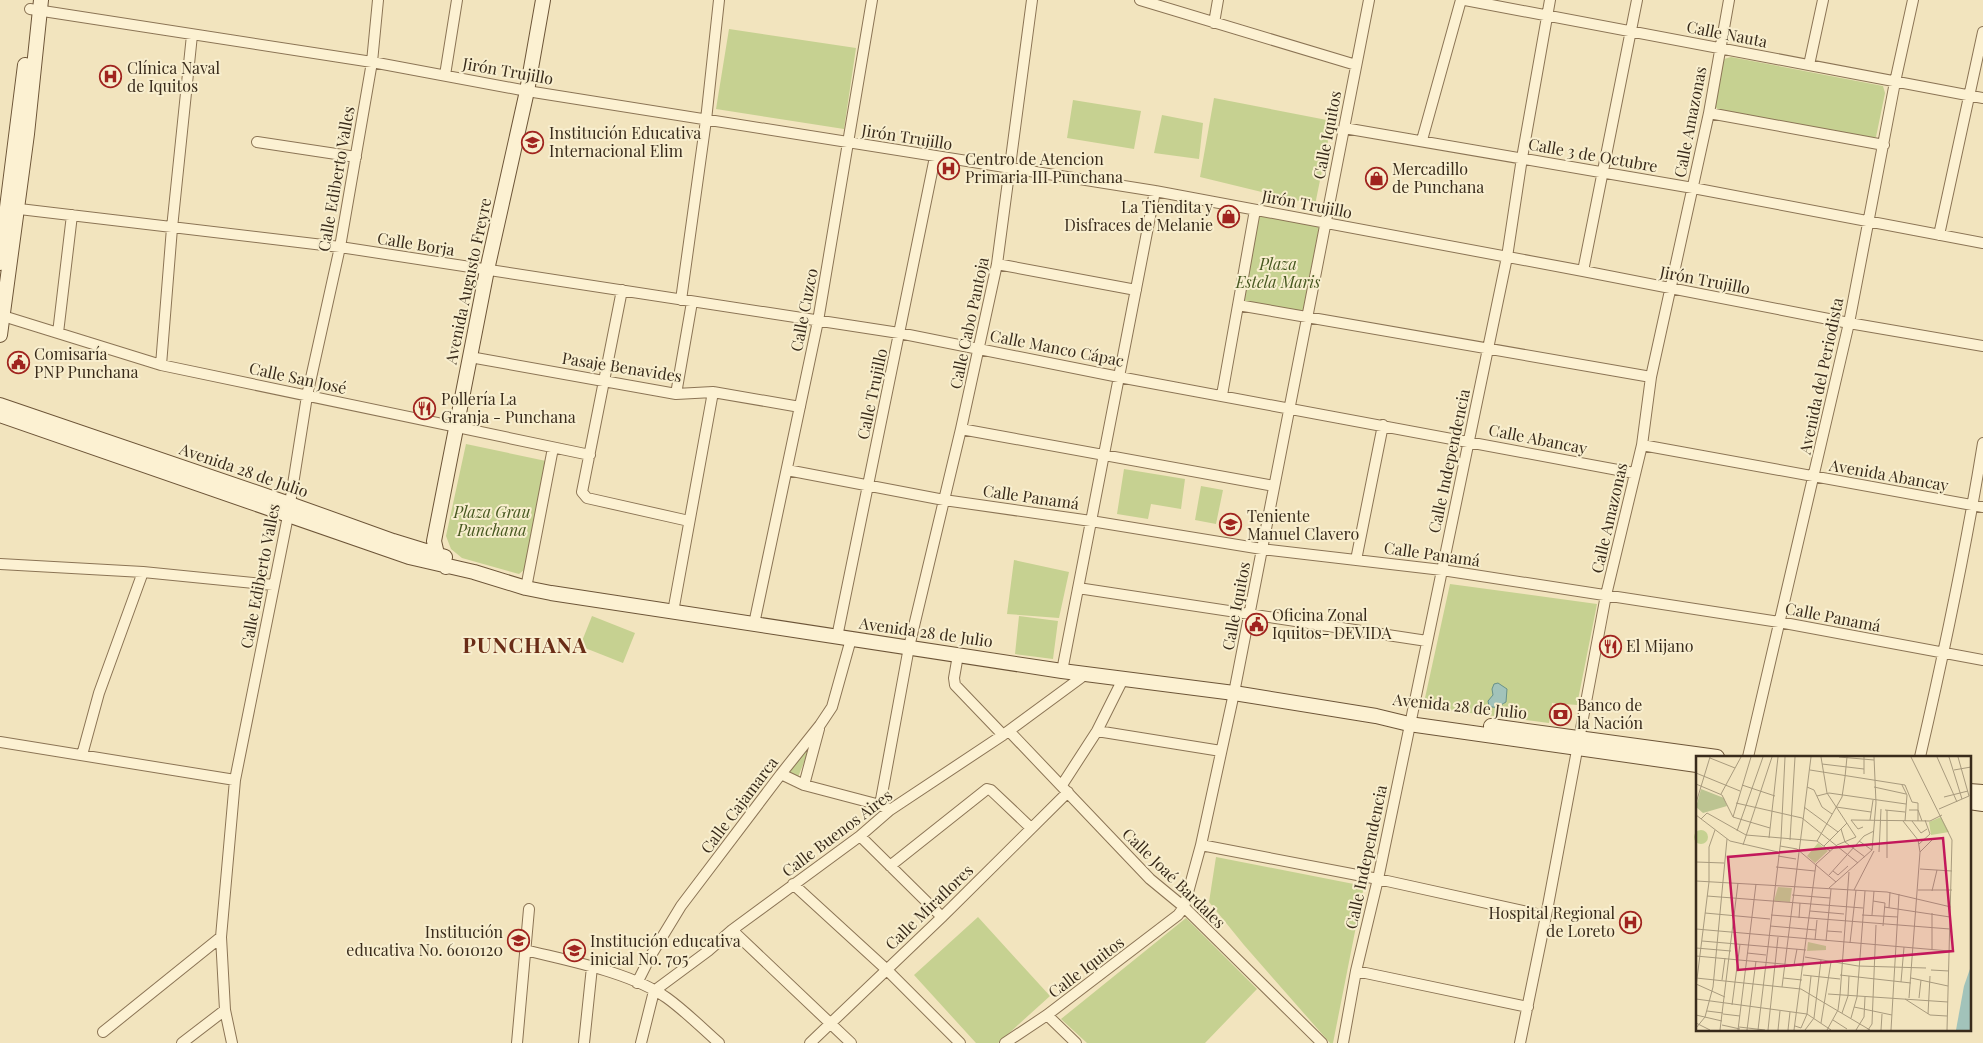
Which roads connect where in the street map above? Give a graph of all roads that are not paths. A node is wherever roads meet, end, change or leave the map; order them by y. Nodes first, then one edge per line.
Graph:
1 (378, 0) edge
2 (457, 0) edge
3 (543, 0) edge
4 (719, 0) edge
5 (872, 0) edge
6 (1032, 0) edge
7 (1140, 0) edge
8 (1218, 0) edge
9 (1369, 0) edge
10 (1463, 0) edge
11 (1550, 0) edge
12 (1637, 0) edge
13 (1729, 0) edge
14 (1823, 0) edge
15 (1913, 0) edge
16 (36, 5) edge
17 (1547, 15) junction
18 (1214, 23) junction
19 (1631, 31) junction
20 (1983, 32) edge
21 (192, 36) junction
22 (1719, 48) junction
23 (372, 62) junction
24 (1809, 65) junction
25 (1356, 66) junction
26 (445, 75) junction
27 (1895, 82) junction
28 (527, 91) junction
29 (1970, 96) junction
30 (1983, 98) edge
31 (1709, 113) junction
32 (706, 120) junction
33 (1344, 128) junction
34 (1422, 140) junction
35 (257, 142) dead end
36 (849, 144) junction
37 (1884, 145) junction
38 (356, 157) junction
39 (935, 157) junction
40 (1522, 158) junction
41 (1010, 167) junction
42 (1602, 173) junction
43 (1693, 188) junction
44 (1155, 191) junction
45 (13, 209) junction
46 (1254, 210) junction
47 (72, 215) junction
48 (1868, 222) junction
49 (1325, 223) junction
50 (172, 228) junction
51 (1939, 235) junction
52 (1983, 242) edge
53 (340, 247) junction
54 (1508, 257) junction
55 (0, 263) edge
56 (997, 264) junction
57 (488, 270) junction
58 (1583, 271) junction
59 (1671, 288) junction
60 (622, 290) junction
61 (1136, 290) junction
62 (687, 301) junction
63 (1238, 305) junction
64 (3, 316) junction
65 (1306, 316) junction
66 (818, 322) junction
67 (1849, 323) junction
68 (58, 333) junction
69 (900, 333) junction
70 (0, 335) edge
71 (1983, 346) edge
72 (980, 348) junction
73 (1488, 350) junction
74 (470, 357) junction
75 (161, 365) junction
76 (1119, 376) junction
77 (1652, 377) junction
78 (604, 381) junction
79 (713, 392) junction
80 (676, 394) junction
81 (1222, 395) junction
82 (307, 396) junction
83 (0, 405) edge
84 (1289, 407) junction
85 (800, 408) junction
86 (0, 415) edge
87 (1383, 425) junction
88 (456, 427) junction
89 (961, 429) junction
90 (1468, 441) junction
91 (1983, 443) edge
92 (1642, 445) junction
93 (553, 448) junction
94 (590, 455) junction
95 (1104, 455) junction
96 (787, 470) junction
97 (1634, 473) junction
98 (1815, 476) junction
99 (868, 486) junction
100 (1274, 486) junction
101 (944, 500) junction
102 (1978, 506) edge
103 (289, 510) junction
104 (690, 521) junction
105 (1091, 521) junction
106 (1262, 549) junction
107 (437, 554) junction
108 (1356, 560) junction
109 (0, 564) edge
110 (446, 567) junction
111 (1442, 570) junction
112 (143, 572) junction
113 (474, 572) junction
114 (273, 585) junction
115 (526, 588) junction
116 (1078, 588) junction
117 (1606, 595) junction
118 (673, 612) junction
119 (1249, 614) junction
120 (1779, 622) junction
121 (754, 624) junction
122 (844, 638) junction
123 (1427, 640) junction
124 (909, 647) junction
125 (1944, 653) junction
126 (958, 655) junction
127 (1983, 660) edge
128 (1062, 671) junction
129 (1086, 674) junction
130 (1123, 679) junction
131 (1234, 694) junction
132 (1410, 720) junction
133 (820, 725) junction
134 (1097, 731) junction
135 (1006, 733) junction
136 (0, 742) edge
137 (1578, 743) junction
138 (1221, 751) junction
139 (82, 754) junction
140 (1708, 756) edge
141 (1748, 756) edge
142 (1920, 756) edge
143 (1696, 764) edge
144 (780, 774) junction
145 (235, 780) junction
146 (804, 785) junction
147 (1065, 789) junction
148 (1970, 791) edge
149 (1983, 792) edge
150 (1970, 802) edge
151 (1983, 804) edge
152 (880, 805) junction
153 (890, 810) junction
154 (1032, 828) junction
155 (860, 836) junction
156 (1201, 844) junction
157 (890, 866) junction
158 (1378, 880) junction
159 (793, 884) junction
160 (1184, 907) junction
161 (529, 909) dead end
162 (1546, 916) junction
163 (942, 917) junction
164 (732, 930) junction
165 (221, 937) junction
166 (525, 950) junction
167 (592, 967) junction
168 (886, 970) junction
169 (1356, 971) junction
170 (637, 982) junction
171 (654, 991) junction
172 (1528, 1007) junction
173 (225, 1010) junction
174 (1047, 1015) junction
175 (831, 1022) junction
176 (103, 1032) dead end
177 (182, 1043) edge
178 (232, 1043) edge
179 (517, 1043) edge
180 (584, 1043) edge
181 (641, 1043) edge
182 (719, 1043) edge
183 (810, 1043) edge
184 (851, 1043) edge
185 (960, 1043) edge
186 (1005, 1043) edge
187 (1076, 1043) edge
188 (1322, 1043) edge
189 (1343, 1043) edge
190 (1520, 1043) edge

1 - 23 street, Calle Ediberto Valles
2 - 26 street
3 - 28 main road, Avenida Augusto Freyre
4 - 32 street
5 - 36 street, Calle Cuzco
6 - 41 street, Calle Cabo Pantoja
7 - 18 street
8 - 18 street
9 - 25 street, Calle Iquitos
10 - 17 street, Calle Nauta
10 - 34 street
11 - 17 street, Calle Independencia
12 - 19 street
13 - 22 street, Calle Amazonas
14 - 24 street
15 - 27 street, Avenida del Periodista
16 - 21 street, Jirón Trujillo
16 - 45 main road
17 - 19 street, Calle Nauta
17 - 40 street, Calle Independencia
18 - 25 street
19 - 22 street, Calle Nauta
19 - 42 street
20 - 29 street
21 - 23 street, Jirón Trujillo
21 - 50 street
22 - 24 street, Calle Nauta
22 - 31 street, Calle Amazonas
23 - 26 street, Jirón Trujillo
23 - 38 street, Calle Ediberto Valles
24 - 27 street, Calle Nauta
25 - 33 street, Calle Iquitos
26 - 28 street, Jirón Trujillo
27 - 29 street, Calle Nauta
27 - 37 street, Avenida del Periodista
28 - 32 street, Jirón Trujillo
28 - 57 main road, Avenida Augusto Freyre
29 - 30 street, Calle Nauta
29 - 51 street
31 - 37 street
31 - 43 street, Calle Amazonas
32 - 36 street, Jirón Trujillo
32 - 62 street
33 - 34 street, Calle 3 de Octubre
33 - 49 street, Calle Iquitos
34 - 40 street, Calle 3 de Octubre
35 - 38 street
36 - 39 street, Jirón Trujillo
36 - 66 street, Calle Cuzco
37 - 48 street, Avenida del Periodista
38 - 53 street, Calle Ediberto Valles
39 - 41 street, Jirón Trujillo
39 - 69 street, Calle Trujillo
40 - 42 street, Calle 3 de Octubre
40 - 54 street, Calle Independencia
41 - 44 street, Jirón Trujillo
41 - 56 street, Calle Cabo Pantoja
42 - 43 street, Calle 3 de Octubre
42 - 58 street
43 - 48 street, Calle 3 de Octubre
43 - 59 street, Calle Amazonas
44 - 46 street, Jirón Trujillo
44 - 61 street
45 - 47 street, Calle Borja
45 - 55 main road
45 - 64 main road
46 - 49 street, Jirón Trujillo
46 - 63 street
47 - 50 street, Calle Borja
47 - 68 street
48 - 51 street, Calle 3 de Octubre
48 - 67 street, Avenida del Periodista
49 - 54 street, Jirón Trujillo
49 - 65 street, Calle Iquitos
50 - 53 street, Calle Borja
50 - 75 street
51 - 52 street, Calle 3 de Octubre
53 - 57 street, Calle Borja
53 - 82 street, Calle Ediberto Valles
54 - 58 street, Jirón Trujillo
54 - 73 street, Calle Independencia
56 - 61 street
56 - 72 street, Calle Cabo Pantoja
57 - 60 street, Calle Borja
57 - 74 main road, Avenida Augusto Freyre
58 - 59 street, Jirón Trujillo
59 - 67 street, Jirón Trujillo
59 - 77 street, Calle Amazonas
60 - 62 street, Calle Borja
60 - 78 street
61 - 76 street
62 - 66 street, Calle Borja
62 - 80 street
63 - 65 street
63 - 81 street
64 - 68 street, Calle San José
64 - 70 main road
65 - 73 street
65 - 84 street, Calle Iquitos
66 - 69 street, Calle Manco Cápac
66 - 85 street, Calle Cuzco
67 - 71 street, Jirón Trujillo
67 - 98 street, Avenida del Periodista
68 - 75 street, Calle San José
69 - 72 street, Calle Manco Cápac
69 - 99 street, Calle Trujillo
72 - 76 street, Calle Manco Cápac
72 - 89 street, Calle Cabo Pantoja
73 - 77 street
73 - 90 street, Calle Independencia
74 - 78 street, Pasaje Benavides
74 - 88 main road, Avenida Augusto Freyre
75 - 82 street, Calle San José
76 - 81 street, Calle Manco Cápac
76 - 95 street
77 - 92 street, Calle Amazonas
78 - 80 street, Pasaje Benavides
78 - 94 street
79 - 80 street, Pasaje Benavides
79 - 85 street, Pasaje Benavides
79 - 104 street
81 - 84 street, Calle Manco Cápac
82 - 88 street, Calle San José
82 - 103 street, Calle Ediberto Valles
83 - 103 main road, Avenida 28 de Julio
84 - 87 street, Calle Abancay
84 - 100 street, Calle Iquitos
85 - 96 street, Calle Cuzco
86 - 103 main road, Avenida 28 de Julio
87 - 90 street, Calle Abancay
87 - 108 street
88 - 93 street, Calle San José
88 - 107 main road, Avenida Augusto Freyre
89 - 95 street
89 - 101 street, Calle Cabo Pantoja
90 - 97 street, Calle Abancay
90 - 111 street, Calle Independencia
91 - 102 street
92 - 97 street, Calle Amazonas
92 - 98 street, Avenida Abancay
93 - 94 street, Calle San José
93 - 115 street
94 - 104 street
95 - 100 street
95 - 105 street
96 - 99 street, Calle Panamá
96 - 121 street, Calle Cuzco
97 - 117 street, Calle Amazonas
98 - 102 street, Avenida Abancay
98 - 120 street, Avenida del Periodista
99 - 101 street, Calle Panamá
99 - 122 street, Calle Trujillo
100 - 106 street, Calle Iquitos
101 - 105 street, Calle Panamá
101 - 124 street, Calle Cabo Pantoja
102 - 125 street
103 - 107 main road, Avenida 28 de Julio
103 - 110 main road, Avenida 28 de Julio
103 - 114 street, Calle Ediberto Valles
104 - 118 street
105 - 106 street, Calle Panamá
105 - 116 street
106 - 108 street, Calle Panamá
106 - 119 street, Calle Iquitos
107 - 110 main road
107 - 113 main road, Avenida 28 de Julio
108 - 111 street, Calle Panamá
109 - 112 street
110 - 113 main road, Avenida 28 de Julio
111 - 117 street, Calle Panamá
111 - 123 street, Calle Independencia
112 - 114 street
112 - 139 street
113 - 115 main road, Avenida 28 de Julio
114 - 145 street, Calle Ediberto Valles
115 - 118 main road, Avenida 28 de Julio
116 - 119 street
116 - 128 street
117 - 120 street, Calle Panamá
117 - 137 street, Calle Amazonas
118 - 121 main road, Avenida 28 de Julio
119 - 123 street
119 - 131 street, Calle Iquitos
120 - 125 street, Calle Panamá
120 - 141 street, Avenida del Periodista
121 - 122 main road, Avenida 28 de Julio
122 - 124 main road, Avenida 28 de Julio
122 - 133 street, Calle Cajamarca
123 - 132 street, Calle Independencia
124 - 126 main road, Avenida 28 de Julio
124 - 152 street, Calle Cabo Pantoja
125 - 127 street, Calle Panamá
125 - 142 street
126 - 128 main road, Avenida 28 de Julio
126 - 135 street, Calle Joaé Bardales
128 - 129 main road, Avenida 28 de Julio
129 - 130 main road, Avenida 28 de Julio
129 - 135 street, Calle Buenos Aires
130 - 131 main road, Avenida 28 de Julio
130 - 134 street, Calle Miraflores
131 - 132 main road, Avenida 28 de Julio
131 - 138 street, Calle Iquitos
132 - 137 main road, Avenida 28 de Julio
132 - 158 street, Calle Independencia
133 - 144 street, Calle Cajamarca
133 - 146 street
134 - 138 street
134 - 147 street, Calle Miraflores
135 - 147 street, Calle Joaé Bardales
135 - 153 street, Calle Buenos Aires
136 - 139 street
137 - 140 main road, Avenida 28 de Julio
137 - 143 main road, Avenida 28 de Julio
137 - 162 street, Calle Amazonas
138 - 156 street, Calle Iquitos
139 - 145 street
144 - 146 street
144 - 170 street, Calle Cajamarca
145 - 165 street, Calle Ediberto Valles
146 - 152 street
147 - 154 street, Calle Miraflores
147 - 160 street, Calle Joaé Bardales
148 - 149 main road
150 - 151 main road
152 - 153 street
153 - 155 street, Calle Buenos Aires
154 - 157 street
154 - 163 street, Calle Miraflores
155 - 157 street
155 - 159 street, Calle Buenos Aires
156 - 158 street
156 - 160 street, Calle Iquitos
157 - 163 street
158 - 162 street
158 - 169 street, Calle Independencia
159 - 164 street, Calle Buenos Aires
159 - 168 street
160 - 174 street, Calle Iquitos
160 - 188 street, Calle Joaé Bardales
161 - 166 street
162 - 172 street, Calle Amazonas
163 - 168 street, Calle Miraflores
164 - 171 street, Calle Buenos Aires
164 - 175 street
165 - 173 street, Calle Ediberto Valles
165 - 176 street
166 - 167 street
166 - 179 street
167 - 170 street
167 - 180 street
168 - 175 street, Calle Miraflores
168 - 185 street
169 - 172 street
169 - 189 street, Calle Independencia
170 - 171 street
171 - 181 street
171 - 182 street
172 - 190 street, Calle Amazonas
173 - 177 street
173 - 178 street, Calle Ediberto Valles
174 - 186 street, Calle Iquitos
174 - 187 street
175 - 183 street, Calle Miraflores
175 - 184 street

